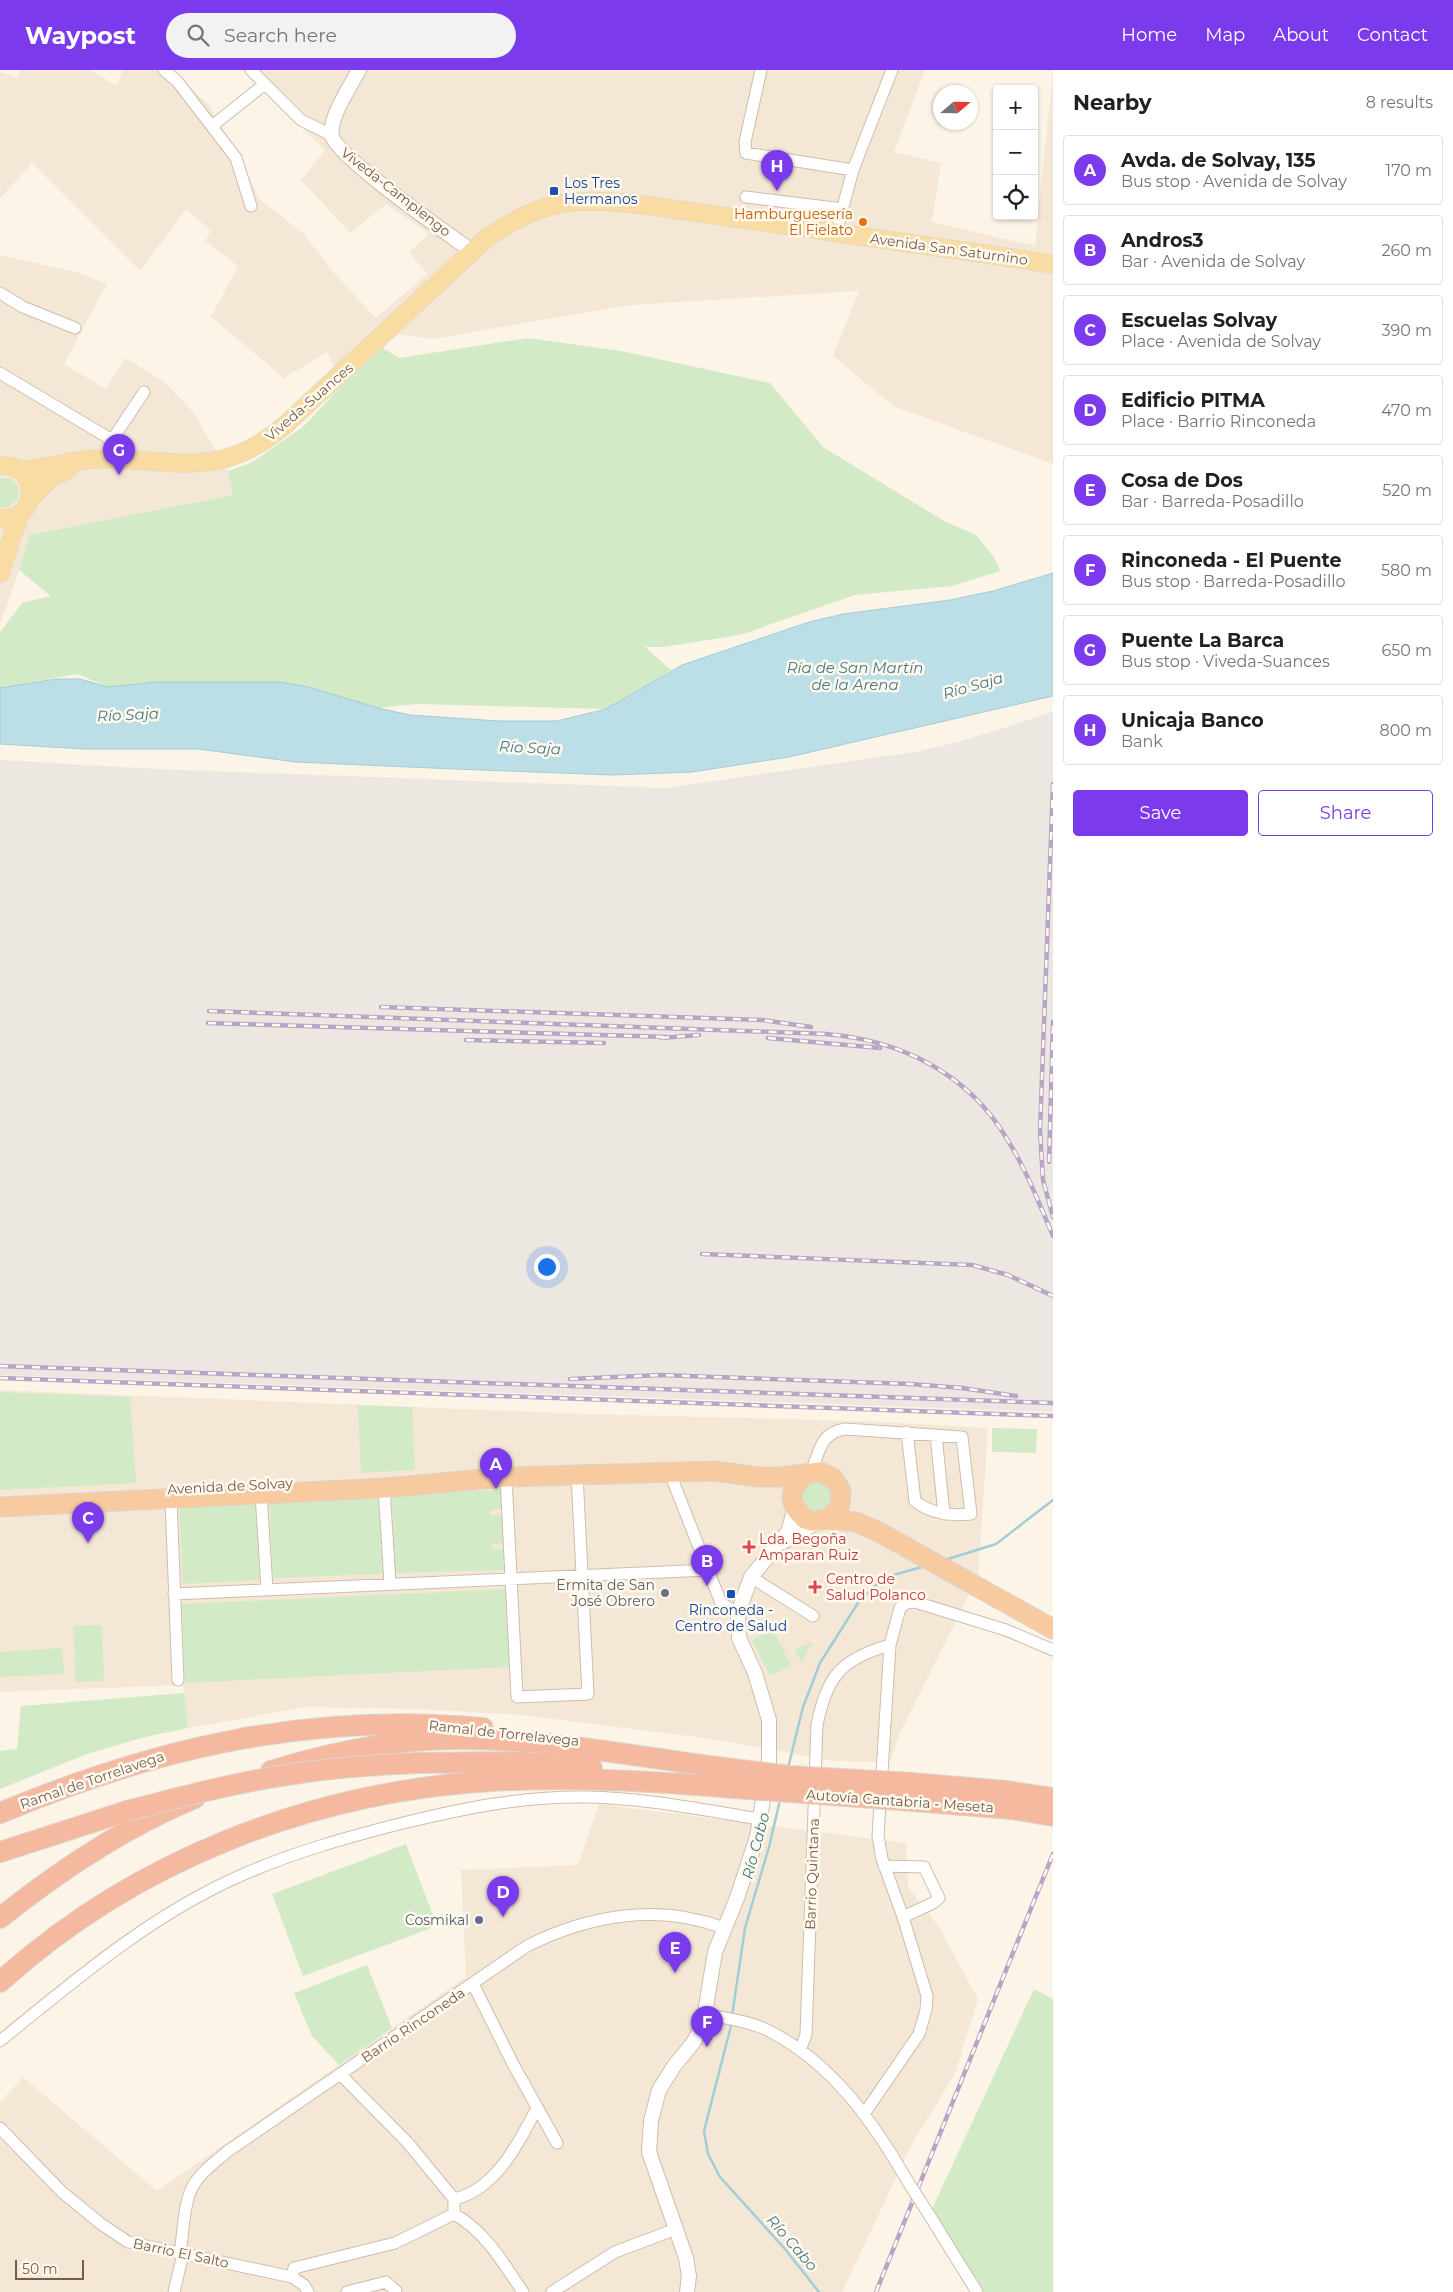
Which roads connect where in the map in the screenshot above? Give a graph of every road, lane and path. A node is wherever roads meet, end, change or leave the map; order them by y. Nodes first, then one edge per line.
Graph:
1 (164, 70) edge
2 (251, 70) edge
3 (359, 70) edge
4 (761, 70) edge
5 (892, 70) edge
6 (265, 84) junction
7 (212, 126) junction
8 (331, 135) junction
9 (853, 170) junction
10 (746, 197) dead end
11 (251, 206) dead end
12 (843, 209) junction
13 (836, 233) junction
14 (473, 252) junction
15 (1053, 264) edge
16 (0, 293) edge
17 (74, 328) dead end
18 (0, 372) edge
19 (144, 392) dead end
20 (77, 462) junction
21 (0, 466) edge
22 (19, 470) junction
23 (30, 499) junction
24 (19, 515) junction
25 (0, 518) edge
26 (0, 574) edge
27 (907, 1432) junction
28 (936, 1435) junction
29 (669, 1471) junction
30 (577, 1474) junction
31 (813, 1474) junction
32 (506, 1477) junction
33 (758, 1477) junction
34 (460, 1480) junction
35 (384, 1488) junction
36 (261, 1494) junction
37 (0, 1496) edge
38 (842, 1498) junction
39 (171, 1499) junction
40 (793, 1504) junction
41 (0, 1506) edge
42 (944, 1514) junction
43 (824, 1520) junction
44 (880, 1532) junction
45 (774, 1548) junction
46 (708, 1570) junction
47 (582, 1575) junction
48 (751, 1577) junction
49 (511, 1578) junction
50 (390, 1584) junction
51 (267, 1589) junction
52 (174, 1594) junction
53 (738, 1613) junction
54 (812, 1616) dead end
55 (1053, 1629) edge
56 (890, 1645) junction
57 (1053, 1650) edge
58 (178, 1680) dead end
59 (748, 1780) junction
60 (912, 1792) junction
61 (1053, 1798) edge
62 (0, 1813) edge
63 (1053, 1816) edge
64 (760, 1818) junction
65 (0, 1852) edge
66 (884, 1866) junction
67 (903, 1917) junction
68 (0, 1918) edge
69 (724, 1928) junction
70 (0, 1982) edge
71 (473, 1984) junction
72 (705, 2014) junction
73 (0, 2041) edge
74 (800, 2050) junction
75 (340, 2074) junction
76 (537, 2108) junction
77 (864, 2114) junction
78 (0, 2128) edge
79 (557, 2143) dead end
80 (454, 2199) junction
81 (454, 2214) junction
82 (676, 2229) junction
83 (182, 2254) junction
84 (292, 2276) junction
85 (396, 2291) edge
86 (174, 2292) edge
87 (308, 2292) edge
88 (348, 2292) edge
89 (523, 2292) edge
90 (552, 2292) edge
91 (687, 2292) edge
92 (977, 2292) edge

1 - 7 street
2 - 6 street
3 - 8 street, Viveda-Camplengo
4 - 9 street
5 - 9 street
6 - 7 street
6 - 8 street
7 - 11 street
8 - 14 street, Viveda-Camplengo
9 - 12 street
10 - 12 street
12 - 13 street
13 - 14 main road, Avenida San Saturnino
13 - 15 main road, Avenida San Saturnino
14 - 20 main road, Viveda-Suances
16 - 17 street
18 - 19 street
20 - 22 main road, Viveda-Suances
20 - 23 main road, Viveda-Suances
21 - 22 main road, Viveda-Suances
22 - 23 main road
23 - 24 main road, Viveda-Suances
24 - 25 main road
24 - 26 main road, Viveda-Suances
27 - 28 street
27 - 31 street
27 - 42 street
28 - 42 street
28 - 42 street
29 - 30 highway, Avenida de Solvay
29 - 33 highway, Avenida de Solvay
29 - 46 street
30 - 32 highway, Avenida de Solvay
30 - 47 street
31 - 33 highway, Avenida de Solvay
31 - 38 highway
31 - 40 highway
32 - 34 highway, Avenida de Solvay
32 - 49 street
33 - 40 highway
34 - 35 highway, Avenida de Solvay
34 - 37 highway, Avenida de Solvay
35 - 36 highway, Avenida de Solvay
35 - 50 street
36 - 39 highway, Avenida de Solvay
36 - 51 street, Avenida de Solvay
38 - 43 highway
38 - 44 highway
39 - 41 highway, Avenida de Solvay
39 - 52 street, Avenida de Solvay
40 - 43 highway
40 - 45 street
43 - 44 highway
43 - 45 street
44 - 55 highway
45 - 48 street
46 - 47 street
46 - 53 street
47 - 49 street
47 - 49 street
48 - 53 street
48 - 54 street
49 - 50 street
50 - 51 street
51 - 52 street
52 - 58 street, Avenida de Solvay
53 - 64 street
56 - 57 street
56 - 66 street
56 - 74 street, Barrio Quintana
59 - 60 highway, Autovía Cantabria - Meseta, bridge
59 - 62 highway, Ramal de Torrelavega
59 - 65 highway, Ramal de Torrelavega, bridge
59 - 68 highway
59 - 70 highway
60 - 61 highway, Autovía Cantabria - Meseta
60 - 63 highway, Autovía Cantabria - Meseta
64 - 69 street
64 - 73 street
66 - 67 street
66 - 67 street
67 - 77 street
69 - 71 street, Barrio Rinconeda
69 - 72 street
71 - 75 street, Barrio Rinconeda
71 - 76 street
72 - 74 street
72 - 82 street
74 - 77 street
75 - 80 street
75 - 83 street, Barrio Rinconeda
76 - 79 street
76 - 80 street
77 - 92 street, bridge
78 - 83 street, Barrio El Salto
80 - 81 street
81 - 84 street
81 - 89 street
82 - 90 street
82 - 91 street
83 - 84 street, Barrio El Salto
83 - 86 street, Barrio Rinconeda
84 - 87 street
85 - 88 street

